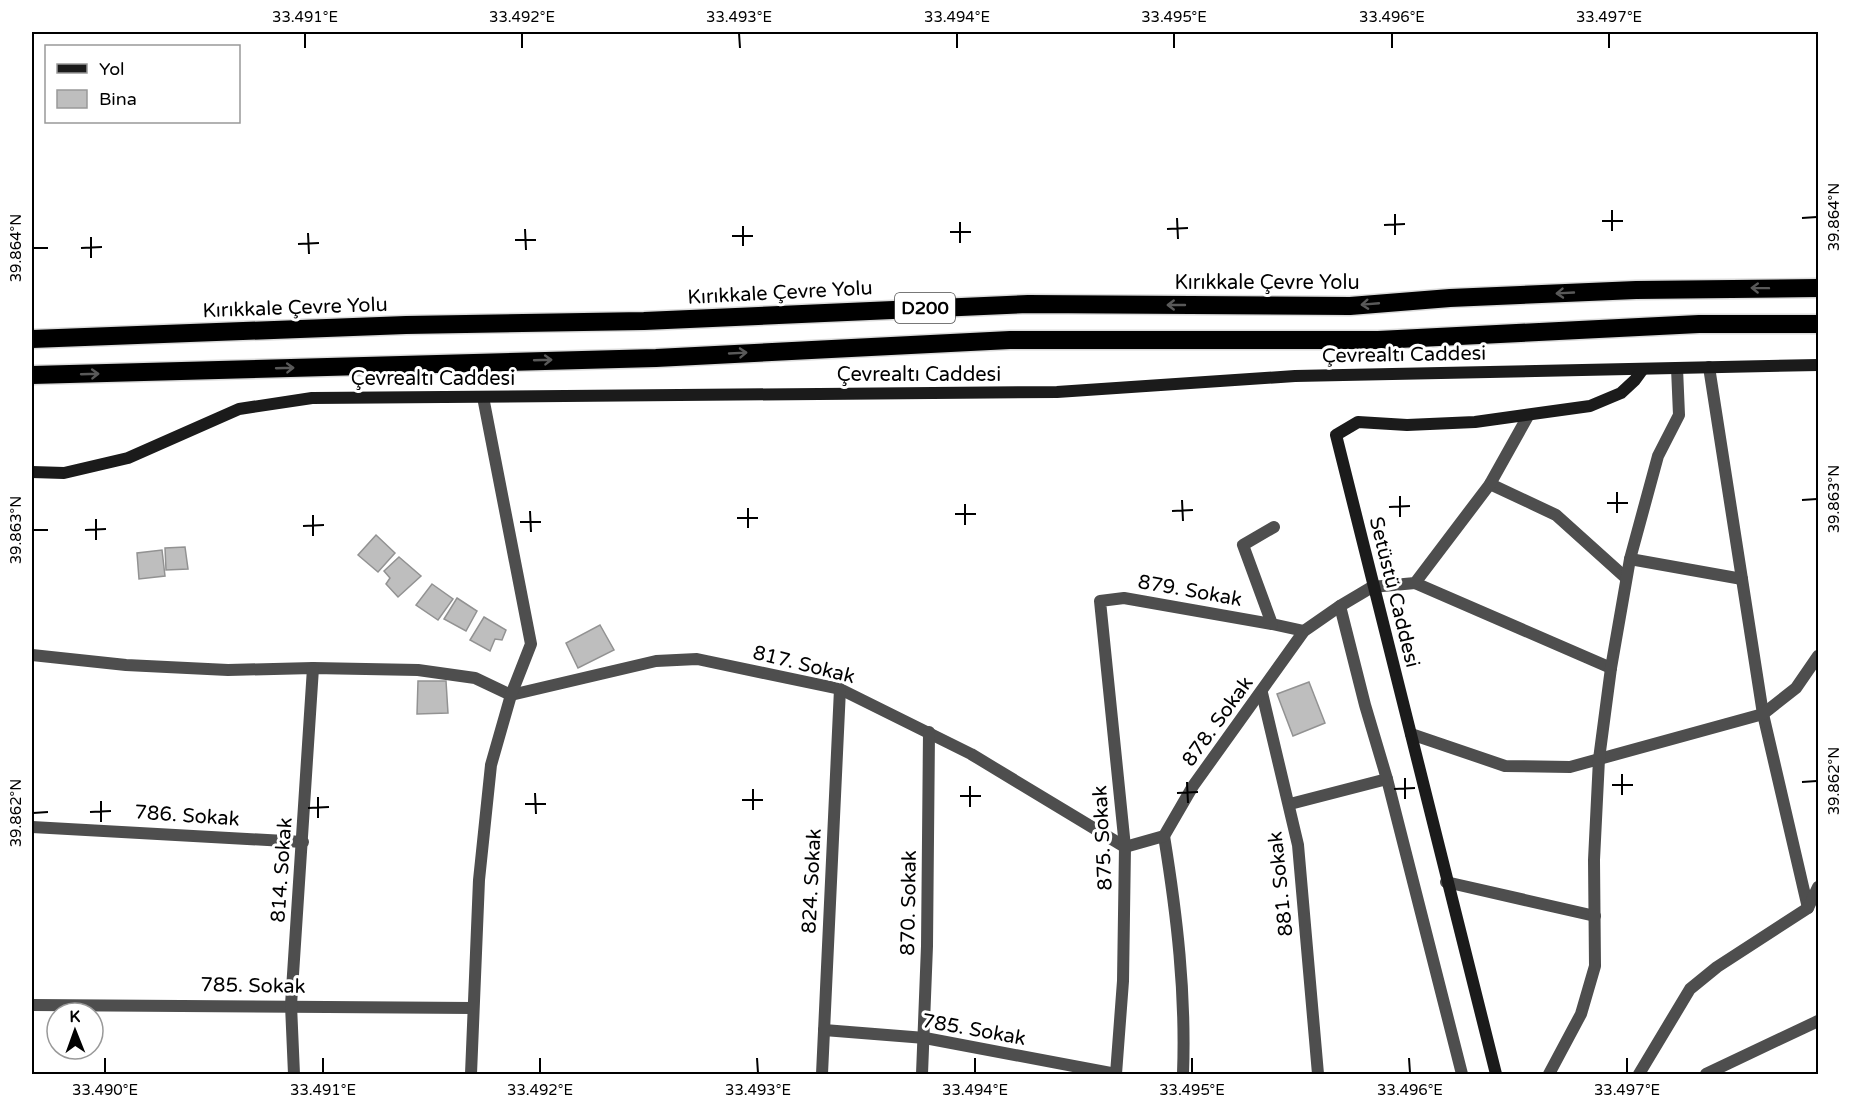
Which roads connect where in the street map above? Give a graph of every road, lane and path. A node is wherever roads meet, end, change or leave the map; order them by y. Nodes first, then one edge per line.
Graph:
1 (1818, 288) edge
2 (1818, 324) edge
3 (32, 339) edge
4 (1818, 365) edge
5 (1709, 367) junction
6 (1677, 368) junction
7 (1643, 369) junction
8 (32, 375) edge
9 (483, 397) junction
10 (1528, 416) junction
11 (32, 472) edge
12 (1490, 484) junction
13 (1274, 527) dead end
14 (1630, 559) junction
15 (1626, 578) junction
16 (1742, 579) junction
17 (1415, 583) junction
18 (1372, 587) junction
19 (1100, 601) joint
20 (1340, 606) junction
21 (1272, 624) junction
22 (1304, 631) junction
23 (32, 656) edge
24 (1818, 656) edge
25 (313, 668) junction
26 (1611, 668) junction
27 (840, 689) junction
28 (1262, 693) junction
29 (511, 695) junction
30 (1763, 714) junction
31 (928, 732) junction
32 (1411, 734) junction
33 (1599, 759) junction
34 (1387, 779) junction
35 (1290, 804) junction
36 (32, 827) edge
37 (1164, 836) junction
38 (303, 842) junction
39 (1125, 847) junction
40 (1446, 882) junction
41 (1818, 887) edge
42 (1808, 908) junction
43 (1595, 916) junction
44 (32, 1005) edge
45 (291, 1005) junction
46 (473, 1008) junction
47 (1818, 1021) edge
48 (824, 1030) junction
49 (925, 1038) junction
50 (294, 1074) edge
51 (471, 1074) edge
52 (822, 1074) edge
53 (922, 1074) edge
54 (1116, 1074) edge
55 (1183, 1074) edge
56 (1318, 1074) edge
57 (1462, 1074) edge
58 (1496, 1074) edge
59 (1549, 1074) edge
60 (1639, 1074) edge
61 (1706, 1074) edge

1 -> 3 highway, Kırıkkale Çevre Yolu / D200
8 -> 2 highway, D200
4 - 5 main road, Çevrealtı Caddesi
5 - 6 main road, Çevrealtı Caddesi
5 - 16 street
6 - 7 main road, Çevrealtı Caddesi
6 - 14 street
7 - 9 main road, Çevrealtı Caddesi
7 - 10 main road, Setüstü Caddesi
9 - 11 main road, Çevrealtı Caddesi
9 - 29 street
10 - 12 street
10 - 18 main road, Setüstü Caddesi
12 - 15 street
12 - 17 street
13 - 21 street
14 - 15 street
14 - 16 street
15 - 26 street
16 - 30 street
17 - 18 street
17 - 26 street
18 - 20 street
18 - 32 main road, Setüstü Caddesi
19 - 21 street, 879. Sokak
19 - 39 street, 875. Sokak
20 - 22 street
20 - 34 street
21 - 22 street, 879. Sokak
22 - 28 street, 878. Sokak
23 - 25 street
24 - 30 street
25 - 29 street
25 - 38 street, 814. Sokak
26 - 33 street
27 - 29 street, 817. Sokak
27 - 31 street, 817. Sokak
27 - 48 street, 824. Sokak
28 - 35 street, 881. Sokak
28 - 37 street, 878. Sokak
29 - 46 street
30 - 33 street
30 - 42 street
31 - 39 street, 817. Sokak
31 - 49 street, 870. Sokak
32 - 33 street
32 - 40 main road, Setüstü Caddesi
33 - 43 street
34 - 35 street
34 - 57 street
35 - 56 street, 881. Sokak
36 - 38 street, 786. Sokak
37 - 39 street
37 - 55 street
38 - 45 street, 814. Sokak
39 - 54 street, 875. Sokak
40 - 43 street
40 - 58 main road, Setüstü Caddesi
41 - 42 street
42 - 60 street
43 - 59 street
44 - 45 street, 785. Sokak
45 - 46 street, 785. Sokak
45 - 50 street, 814. Sokak
46 - 51 street
47 - 61 street
48 - 49 street, 785. Sokak
48 - 52 street, 824. Sokak
49 - 53 street, 870. Sokak
49 - 54 street, 785. Sokak

